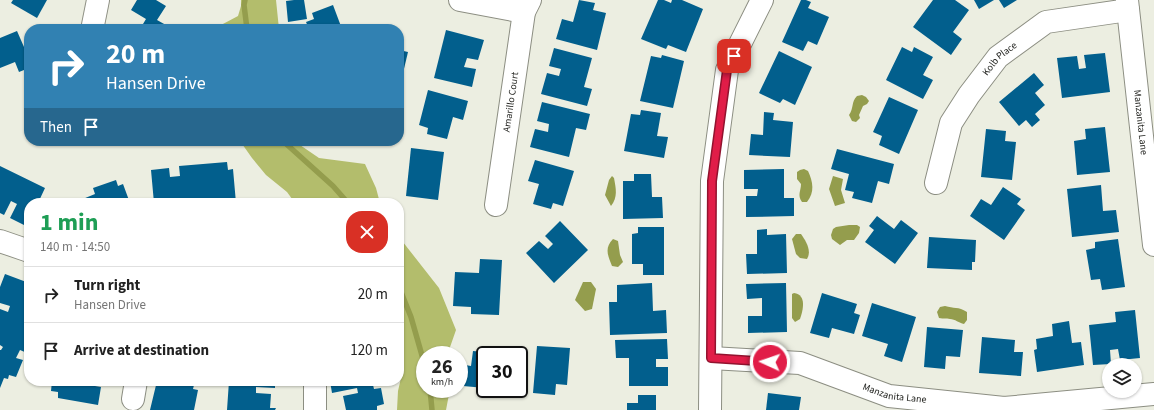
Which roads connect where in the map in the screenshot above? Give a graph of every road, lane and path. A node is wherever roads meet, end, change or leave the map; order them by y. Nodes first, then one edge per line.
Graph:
1 (98, 0) edge
2 (460, 0) edge
3 (762, 0) edge
4 (1128, 5) edge
5 (527, 6) edge
6 (92, 24) edge
7 (936, 183) dead end
8 (496, 205) dead end
9 (0, 240) edge
10 (1154, 245) edge
11 (24, 249) edge
12 (711, 358) junction
13 (315, 386) edge
14 (1154, 394) edge
15 (315, 410) edge
16 (710, 410) edge

1 - 6 street
2 - 5 street
3 - 12 street
4 - 7 street, Kolb Place
4 - 10 street, Manzanita Lane
5 - 8 street, Amarillo Court
9 - 11 street
12 - 14 street, Manzanita Lane
12 - 16 street
13 - 15 street

